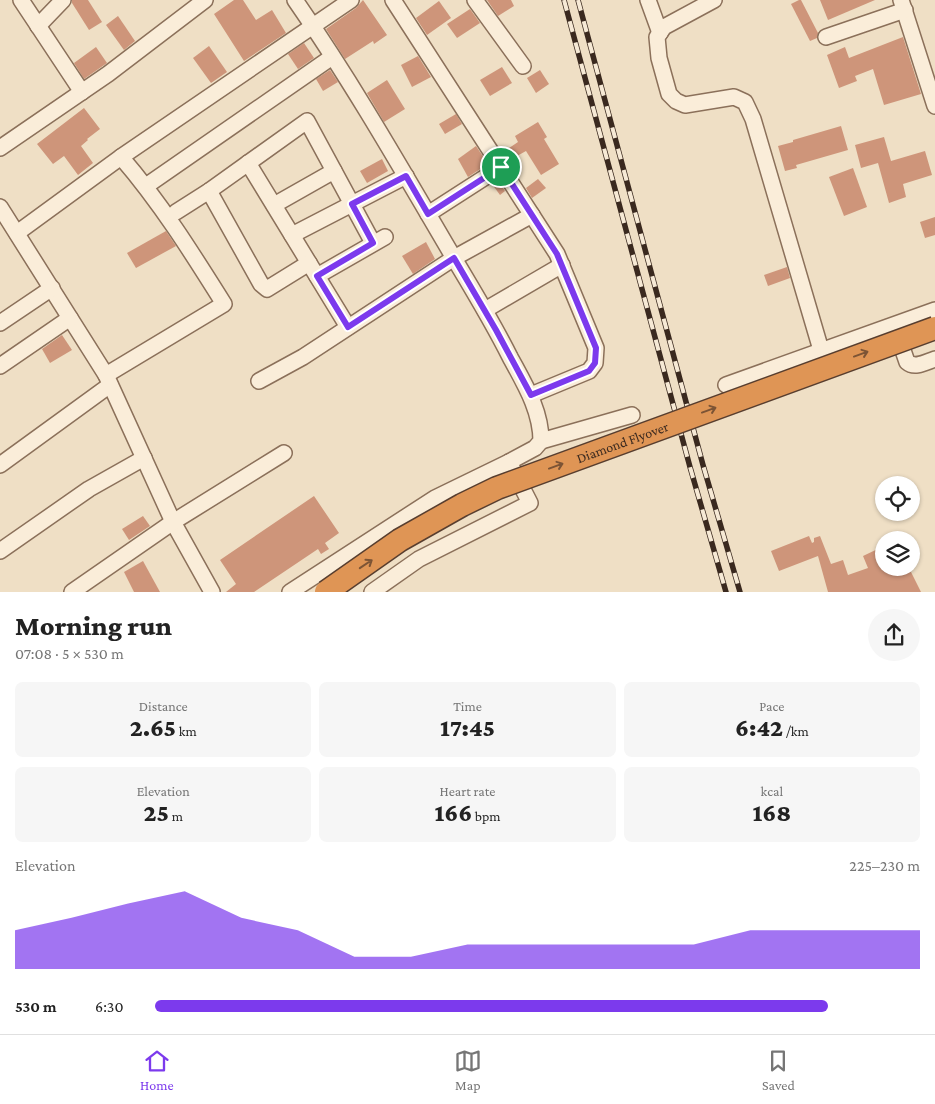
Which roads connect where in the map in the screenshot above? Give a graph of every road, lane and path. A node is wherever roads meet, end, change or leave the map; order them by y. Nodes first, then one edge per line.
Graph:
1 (21, 0) edge
2 (63, 0) edge
3 (205, 0) edge
4 (295, 0) edge
5 (351, 0) edge
6 (393, 0) edge
7 (475, 0) edge
8 (648, 0) edge
9 (714, 0) edge
10 (903, 5) edge
11 (38, 26) junction
12 (313, 26) junction
13 (660, 33) junction
14 (826, 37) dead end
15 (332, 57) junction
16 (523, 66) dead end
17 (930, 68) edge
18 (82, 92) junction
19 (935, 106) edge
20 (0, 148) edge
21 (121, 157) junction
22 (248, 162) junction
23 (501, 167) junction
24 (334, 171) junction
25 (406, 176) junction
26 (146, 186) junction
27 (209, 191) junction
28 (352, 204) junction
29 (274, 205) junction
30 (0, 207) edge
31 (176, 212) dead end
32 (428, 214) junction
33 (532, 215) junction
34 (17, 233) junction
35 (292, 235) junction
36 (454, 258) junction
37 (562, 265) junction
38 (313, 270) junction
39 (52, 288) junction
40 (485, 310) junction
41 (935, 310) edge
42 (70, 318) junction
43 (0, 323) edge
44 (894, 324) junction
45 (348, 327) junction
46 (935, 328) edge
47 (935, 344) edge
48 (822, 350) junction
49 (935, 358) edge
50 (0, 366) edge
51 (108, 380) junction
52 (259, 380) dead end
53 (726, 385) dead end
54 (531, 395) junction
55 (632, 415) dead end
56 (541, 441) junction
57 (284, 453) dead end
58 (144, 458) junction
59 (508, 462) junction
60 (0, 465) edge
61 (172, 522) junction
62 (0, 551) edge
63 (72, 592) edge
64 (212, 592) edge
65 (290, 592) edge
66 (326, 592) edge
67 (353, 592) edge
68 (372, 592) edge

1 - 11 street
2 - 11 street
3 - 18 street
4 - 12 street
5 - 12 street
6 - 23 street
7 - 16 street
8 - 13 street
9 - 13 street
10 - 14 street
10 - 17 street
11 - 18 street
12 - 15 street
12 - 21 street
13 - 48 street
15 - 25 street
15 - 26 street
17 - 19 street
18 - 20 street
21 - 26 street
21 - 34 street
22 - 24 street
22 - 27 street
22 - 29 street
23 - 32 street
23 - 33 street
24 - 28 street
24 - 29 street
25 - 28 street
25 - 32 street
26 - 51 street
27 - 31 street
27 - 38 street
28 - 35 street
28 - 38 street
29 - 35 street
30 - 34 street
32 - 36 street
33 - 36 street
33 - 37 street
34 - 39 street
35 - 38 street
36 - 40 street
36 - 45 street
37 - 40 street
37 - 54 street
38 - 45 street
39 - 42 street
39 - 43 street
40 - 54 street
41 - 44 street
42 - 50 street
42 - 51 street
44 - 48 street
44 - 49 street
45 - 52 street
66 -> 46 highway, Diamond Flyover, bridge
47 - 67 highway, Diamond Flyover
48 - 53 street
51 - 58 street
51 - 60 street
54 - 56 street
55 - 56 street
56 - 59 street
57 - 61 street
58 - 61 street
58 - 62 street
59 - 65 street
59 - 68 street
61 - 63 street
61 - 64 street

